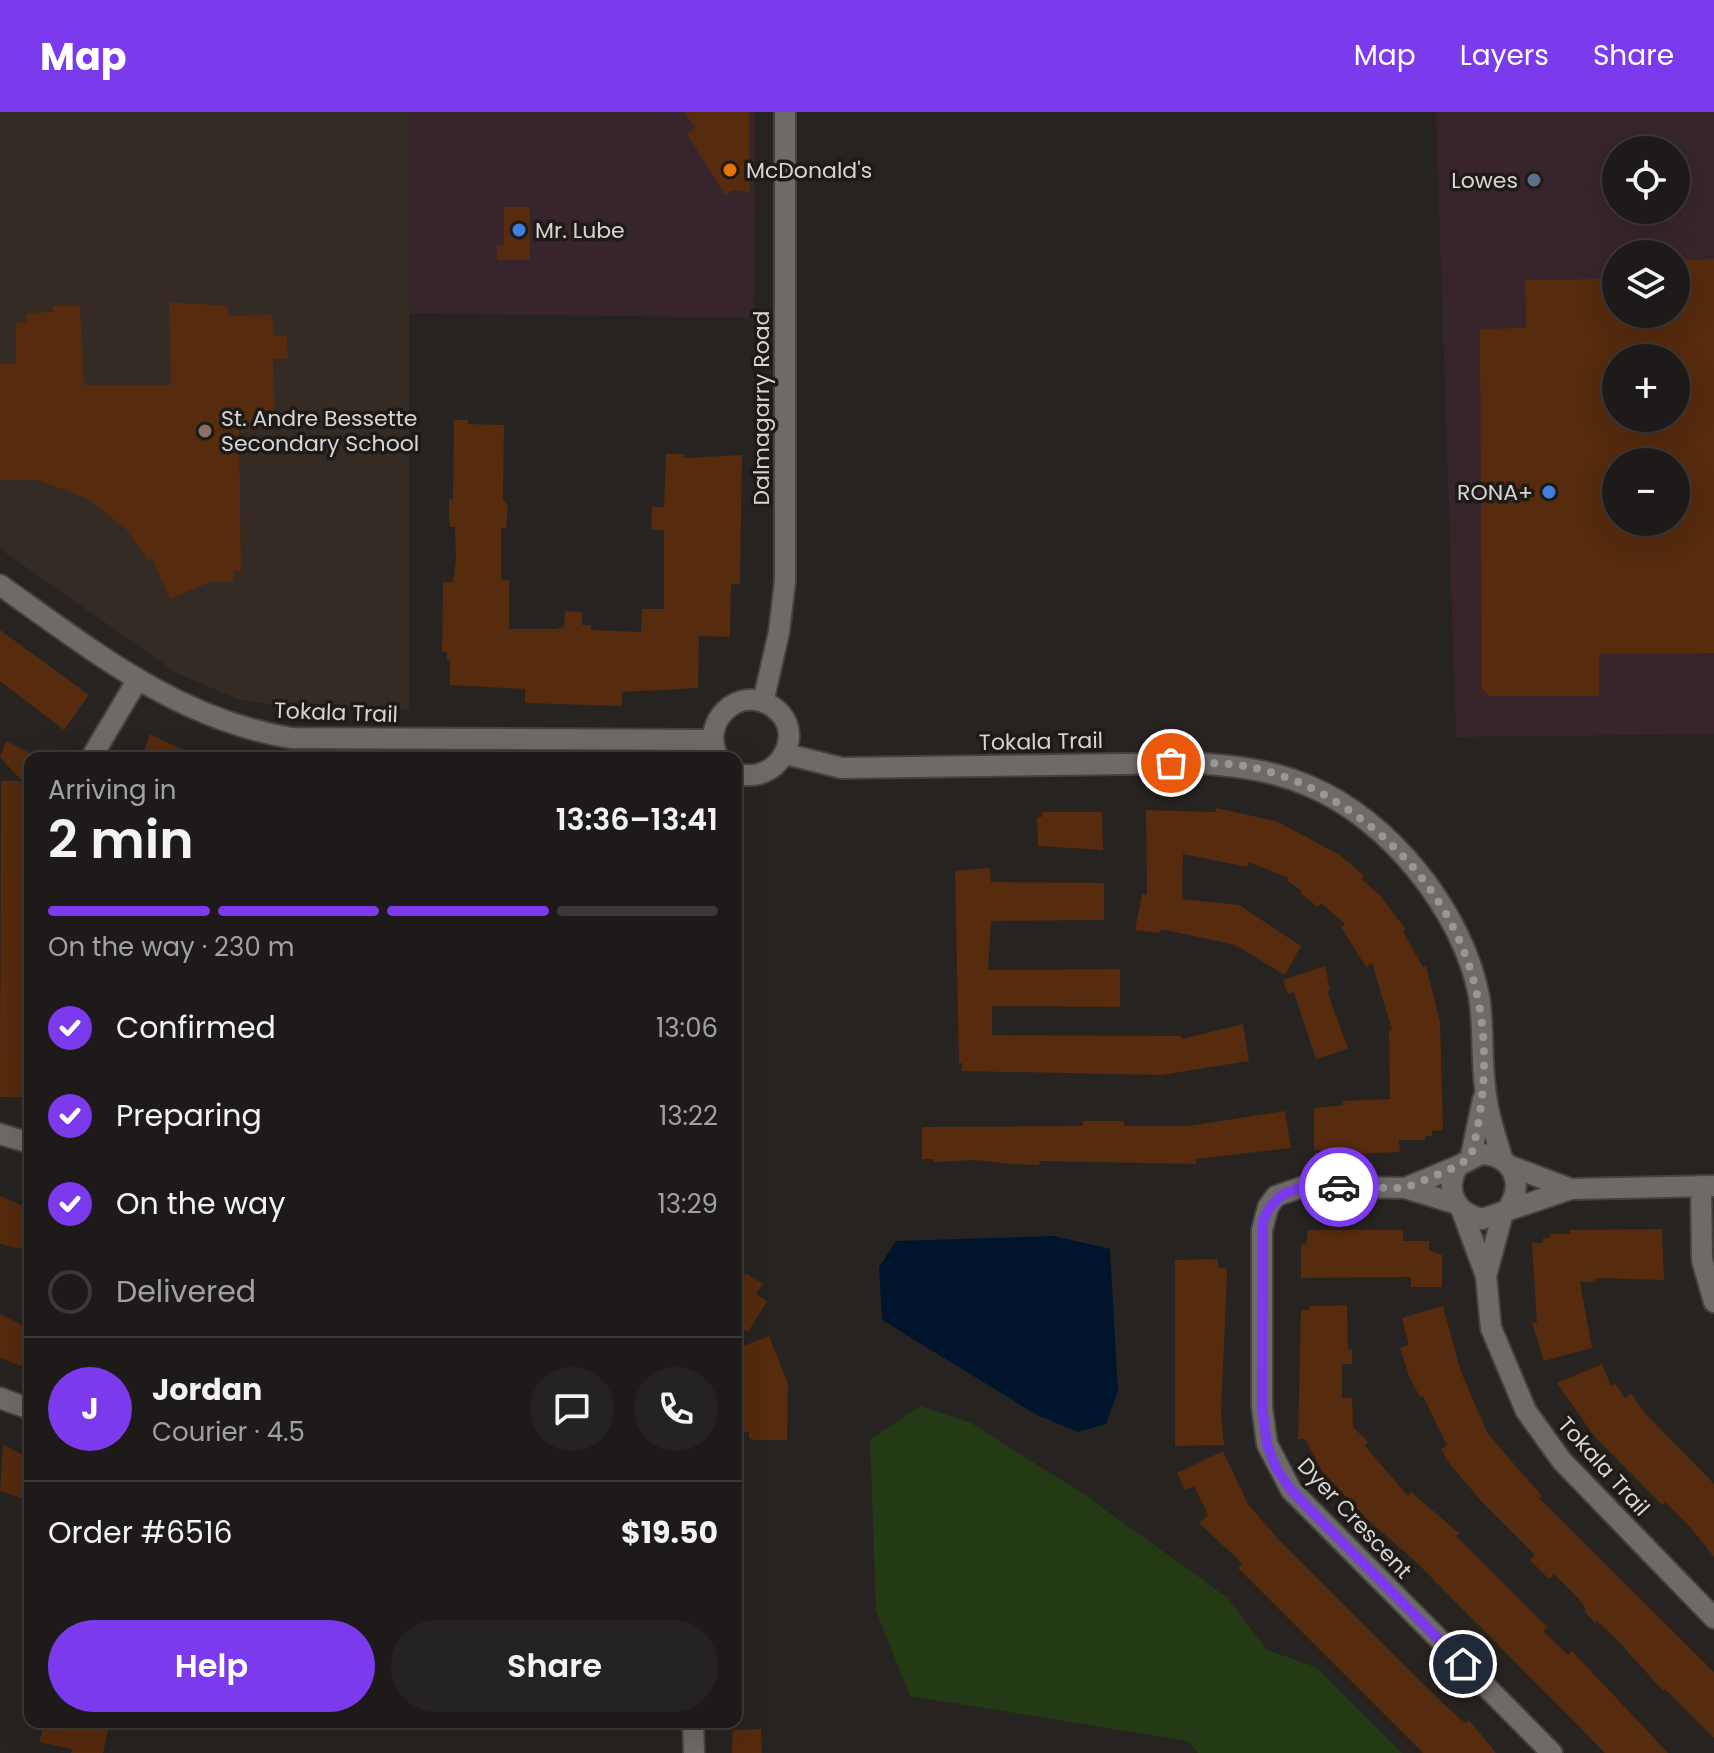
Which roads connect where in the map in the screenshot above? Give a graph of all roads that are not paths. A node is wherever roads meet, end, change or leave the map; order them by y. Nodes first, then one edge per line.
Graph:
1 (785, 112) edge
2 (0, 585) edge
3 (138, 679) junction
4 (763, 702) junction
5 (324, 748) edge
6 (716, 749) edge
7 (95, 752) edge
8 (786, 754) junction
9 (742, 774) edge
10 (1485, 1088) junction
11 (0, 1134) edge
12 (24, 1143) edge
13 (1464, 1161) junction
14 (1506, 1162) junction
15 (1708, 1186) edge
16 (1405, 1188) junction
17 (1571, 1189) junction
18 (1460, 1208) junction
19 (1506, 1210) junction
20 (1486, 1276) junction
21 (1714, 1302) edge
22 (0, 1398) edge
23 (24, 1407) edge
24 (1714, 1618) edge
25 (693, 1728) edge
26 (694, 1753) edge
27 (1552, 1753) edge

1 - 4 street, Dalmagarry Road
2 - 3 street, Tokala Trail
3 - 5 street, Tokala Trail
3 - 7 street
4 - 6 street
4 - 8 street
5 - 6 street, Tokala Trail
8 - 9 street
8 - 10 street, Tokala Trail
10 - 13 street, Tokala Trail
10 - 14 street, Tokala Trail
11 - 12 street
13 - 14 street
13 - 16 street, Dyer Crescent
13 - 18 street
14 - 17 street
14 - 19 street
15 - 17 street
15 - 21 street
16 - 18 street, Dyer Crescent
16 - 27 street, Dyer Crescent
17 - 19 street
18 - 19 street
18 - 20 street, Tokala Trail
19 - 20 street, Tokala Trail
20 - 24 street, Tokala Trail
22 - 23 street
25 - 26 street

